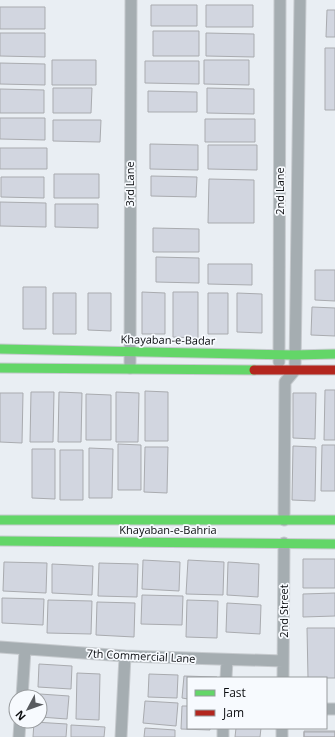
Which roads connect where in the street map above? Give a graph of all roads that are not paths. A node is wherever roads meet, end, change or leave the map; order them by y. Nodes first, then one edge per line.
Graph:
1 (131, 0) edge
2 (280, 0) edge
3 (300, 0) edge
4 (0, 349) edge
5 (129, 352) junction
6 (279, 354) junction
7 (335, 354) edge
8 (294, 355) junction
9 (0, 368) edge
10 (130, 368) junction
11 (279, 370) junction
12 (295, 370) junction
13 (335, 370) edge
14 (285, 382) junction
15 (0, 520) edge
16 (284, 520) junction
17 (335, 520) edge
18 (29, 531) junction
19 (0, 542) edge
20 (284, 543) junction
21 (335, 544) edge
22 (0, 647) edge
23 (25, 650) junction
24 (125, 656) junction
25 (227, 660) junction
26 (283, 661) junction
27 (226, 677) edge
28 (283, 677) edge
29 (23, 689) edge
30 (121, 737) edge

1 - 5 street, 3rd Lane
2 - 6 street, 2nd Lane
3 - 8 street
4 - 5 main road, Khayaban-e-Badar
5 - 6 main road, Khayaban-e-Badar
5 - 10 street, 3rd Lane
6 - 8 main road, Khayaban-e-Badar
6 - 11 street, 2nd Lane
7 - 8 main road, Khayaban-e-Badar
8 - 12 street
9 - 10 main road
10 - 11 main road
11 - 12 main road
11 - 14 street, 2nd Lane
12 - 13 main road
12 - 14 street
14 - 16 street
15 - 18 main road, Khayaban-e-Bahria
16 - 17 main road, Khayaban-e-Bahria
16 - 18 main road, Khayaban-e-Bahria
18 - 19 main road, Khayaban-e-Bahria
18 - 20 main road, Khayaban-e-Bahria
20 - 21 main road, Khayaban-e-Bahria
20 - 26 street, 2nd Street
22 - 23 street, 7th Commercial Lane
23 - 24 street, 7th Commercial Lane
23 - 29 street
24 - 25 street, 7th Commercial Lane
24 - 30 street
25 - 26 street, 7th Commercial Lane
25 - 27 street
26 - 28 street, 2nd Street

